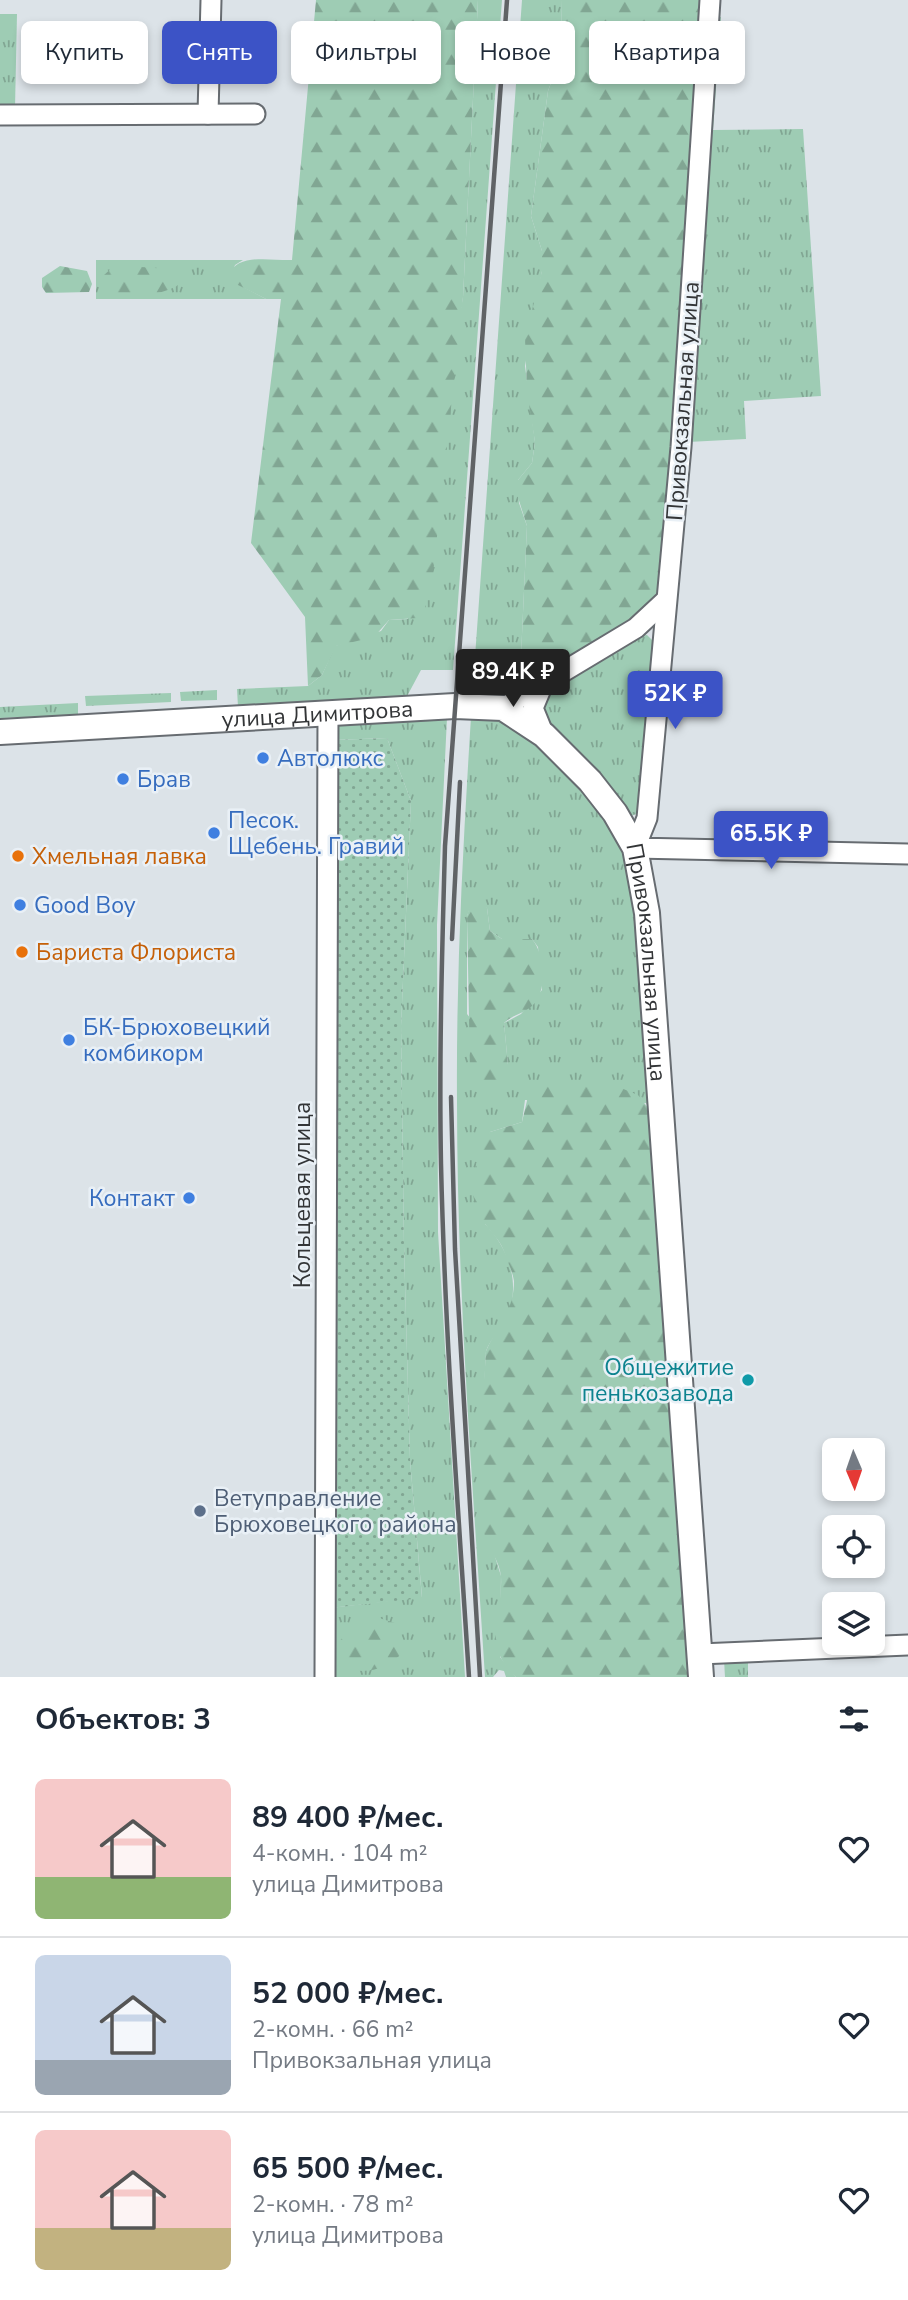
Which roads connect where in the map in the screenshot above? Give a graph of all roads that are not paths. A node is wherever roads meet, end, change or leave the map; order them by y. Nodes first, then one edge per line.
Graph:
1 (211, 0) edge
2 (710, 0) edge
3 (208, 114) junction
4 (255, 114) dead end
5 (0, 115) edge
6 (665, 601) junction
7 (543, 684) junction
8 (503, 708) junction
9 (328, 713) junction
10 (0, 732) edge
11 (544, 735) junction
12 (635, 848) junction
13 (908, 854) edge
14 (908, 1645) edge
15 (701, 1665) edge
16 (314, 1677) edge
17 (325, 1677) edge

1 - 3 street
2 - 6 street, Привокзальная улица
3 - 4 street
3 - 5 street
6 - 7 street
6 - 12 street, Привокзальная улица
7 - 8 street
7 - 11 street
8 - 9 main road, улица Димитрова
8 - 11 main road
9 - 10 main road, улица Димитрова
9 - 17 street, Кольцевая улица
11 - 12 main road
12 - 13 street
12 - 15 main road, Привокзальная улица
14 - 15 street
16 - 17 street

